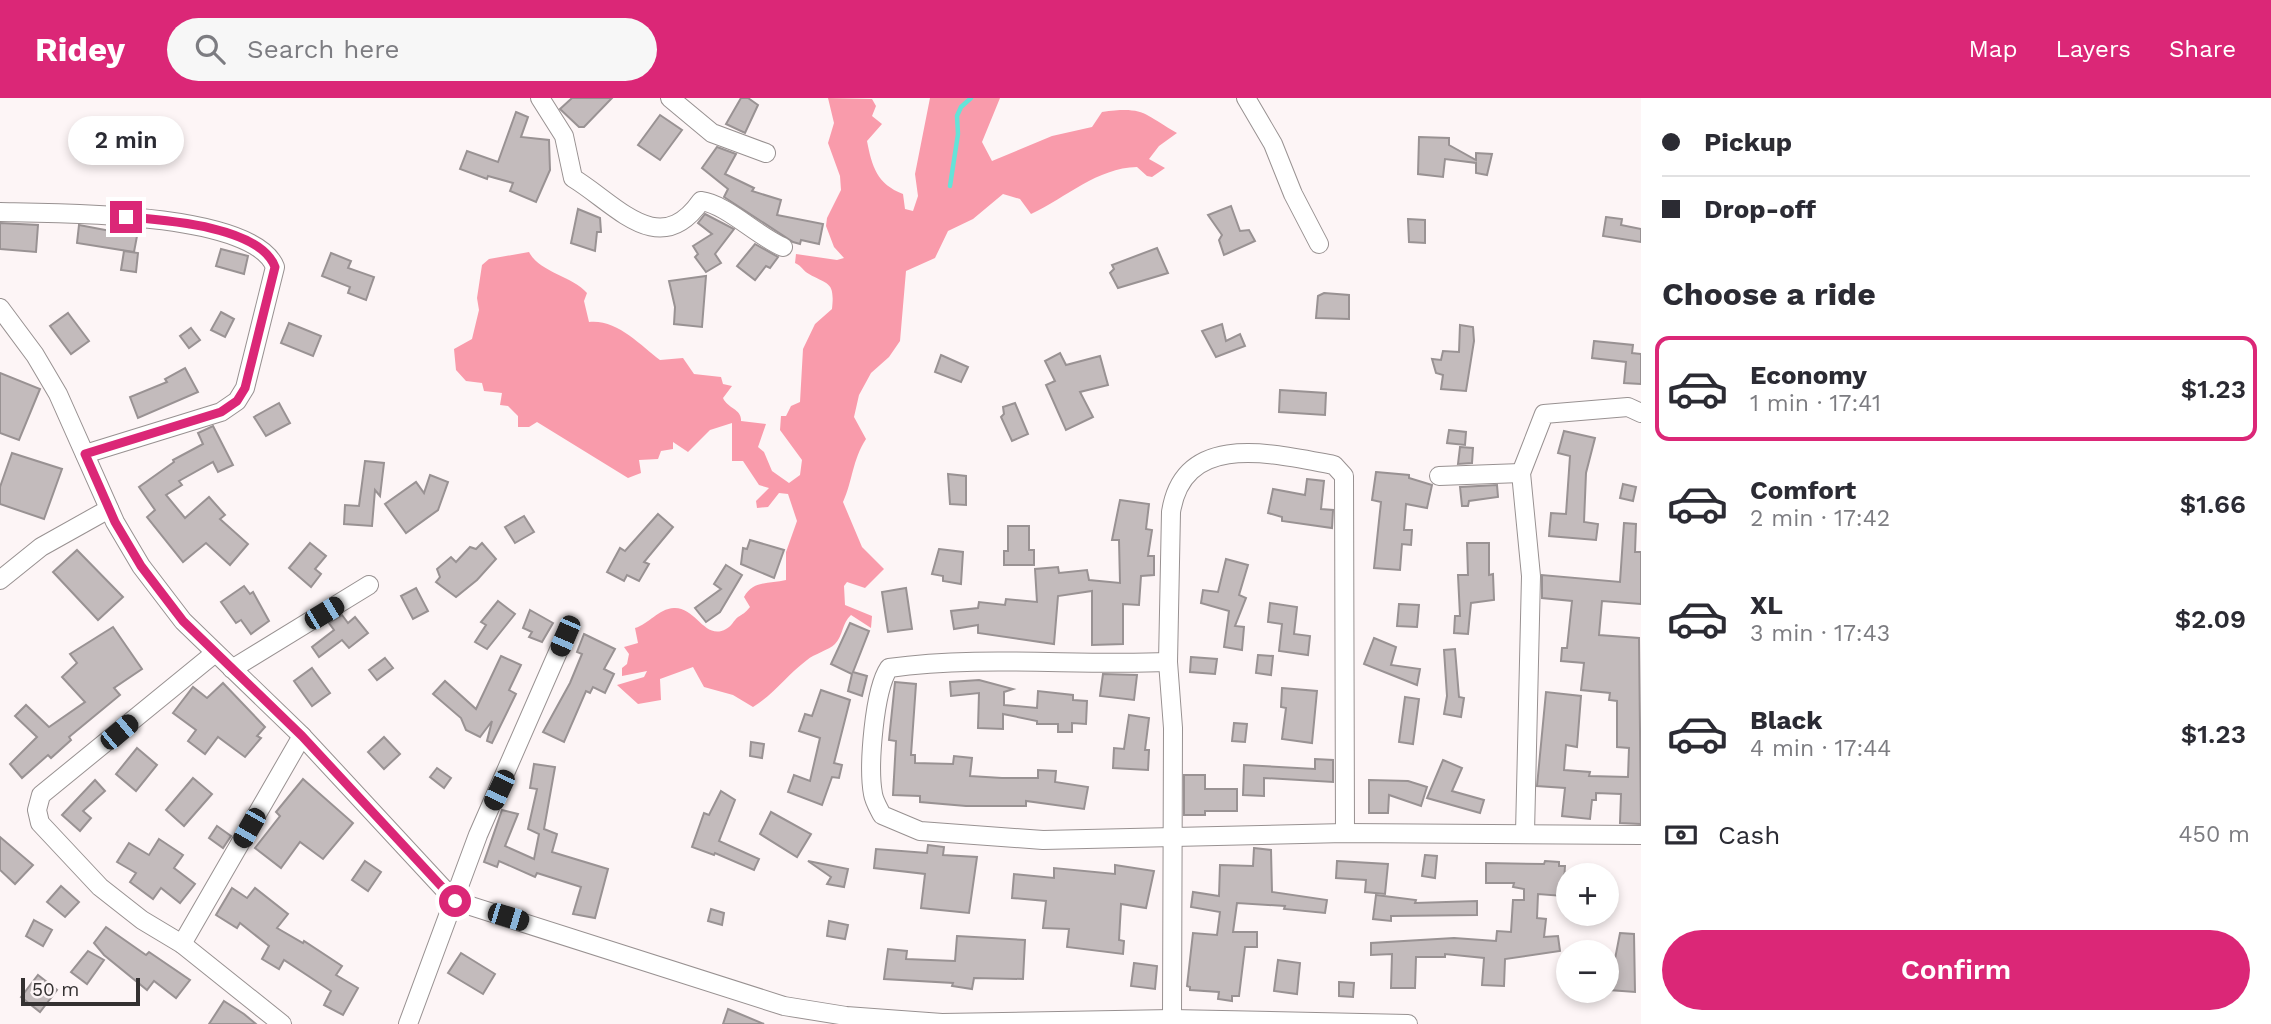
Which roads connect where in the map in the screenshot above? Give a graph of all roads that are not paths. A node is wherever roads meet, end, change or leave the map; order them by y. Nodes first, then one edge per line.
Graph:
1 (540, 98) edge
2 (670, 98) edge
3 (1246, 98) edge
4 (766, 153) dead end
5 (0, 212) edge
6 (1320, 243) dead end
7 (783, 247) dead end
8 (0, 308) edge
9 (1641, 413) edge
10 (85, 454) junction
11 (1521, 473) junction
12 (1439, 476) dead end
13 (109, 509) junction
14 (0, 580) edge
15 (369, 585) dead end
16 (565, 636) dead end
17 (215, 653) junction
18 (1168, 662) junction
19 (232, 669) junction
20 (302, 736) junction
21 (1345, 833) junction
22 (1525, 833) junction
23 (1641, 835) edge
24 (1172, 838) junction
25 (455, 901) junction
26 (182, 944) junction
27 (784, 1006) junction
28 (1172, 1019) junction
29 (1289, 1023) edge
30 (282, 1024) edge
31 (408, 1024) edge
32 (778, 1024) edge
33 (1408, 1024) edge

1 - 7 street
2 - 4 street
3 - 6 street
5 - 10 street
8 - 10 street
9 - 11 street
10 - 13 street
11 - 12 street
11 - 22 street
13 - 14 street
13 - 17 street
15 - 19 street
16 - 25 street
17 - 19 street
17 - 26 street
18 - 21 street
18 - 24 street
18 - 24 street
19 - 20 street
20 - 25 street
20 - 26 street
21 - 22 street
21 - 24 street
22 - 23 street
24 - 28 street
25 - 27 street
25 - 31 street
26 - 30 street
27 - 28 street
27 - 32 street
28 - 29 street
29 - 33 street

